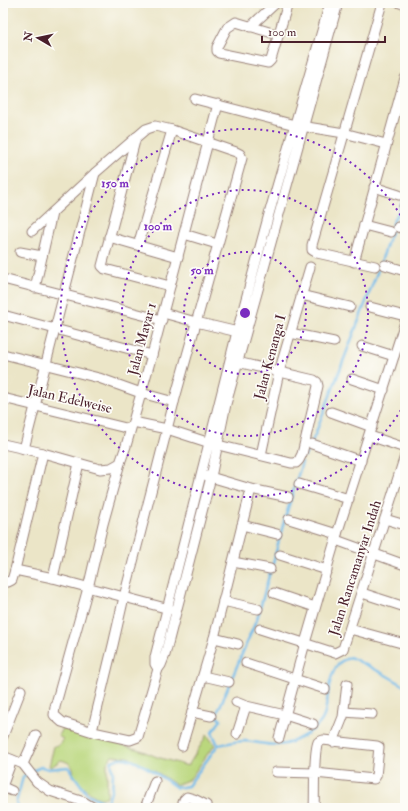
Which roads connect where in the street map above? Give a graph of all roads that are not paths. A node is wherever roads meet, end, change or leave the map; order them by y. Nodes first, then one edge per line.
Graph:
1 (276, 3) edge
2 (288, 3) edge
3 (330, 3) edge
4 (338, 3) edge
5 (382, 3) edge
6 (400, 3) edge
7 (405, 4) edge
8 (250, 26) junction
9 (278, 35) junction
10 (405, 78) edge
11 (195, 99) dead end
12 (402, 102) edge
13 (218, 104) junction
14 (299, 125) junction
15 (172, 130) junction
16 (344, 133) junction
17 (136, 137) junction
18 (207, 142) junction
19 (386, 144) junction
20 (95, 173) junction
21 (374, 187) junction
22 (400, 195) dead end
23 (52, 213) junction
24 (364, 225) junction
25 (398, 229) edge
26 (32, 231) dead end
27 (184, 234) junction
28 (109, 237) junction
29 (218, 244) junction
30 (138, 245) junction
31 (20, 252) dead end
32 (42, 256) junction
33 (178, 257) junction
34 (354, 262) junction
35 (385, 265) dead end
36 (376, 266) dead end
37 (310, 267) dead end
38 (405, 271) edge
39 (3, 280) edge
40 (170, 286) junction
41 (35, 288) junction
42 (64, 295) junction
43 (301, 295) junction
44 (350, 307) dead end
45 (370, 307) dead end
46 (3, 315) edge
47 (162, 316) junction
48 (405, 316) edge
49 (196, 322) junction
50 (405, 322) edge
51 (55, 330) junction
52 (241, 332) junction
53 (290, 333) junction
54 (334, 342) dead end
55 (362, 346) dead end
56 (3, 354) edge
57 (152, 356) junction
58 (394, 356) junction
59 (234, 362) junction
60 (46, 366) junction
61 (279, 372) junction
62 (352, 379) dead end
63 (384, 390) junction
64 (141, 393) junction
65 (3, 398) edge
66 (174, 402) junction
67 (35, 406) junction
68 (331, 412) dead end
69 (131, 425) junction
70 (167, 429) junction
71 (371, 432) junction
72 (214, 444) junction
73 (312, 444) dead end
74 (3, 446) edge
75 (24, 448) junction
76 (405, 448) edge
77 (43, 453) junction
78 (261, 455) junction
79 (405, 456) edge
80 (361, 461) junction
81 (79, 463) junction
82 (120, 463) junction
83 (201, 474) junction
84 (211, 477) junction
85 (299, 484) dead end
86 (251, 489) junction
87 (288, 497) dead end
88 (349, 498) junction
89 (289, 519) dead end
90 (385, 519) junction
91 (242, 525) junction
92 (405, 525) edge
93 (277, 534) dead end
94 (336, 537) junction
95 (374, 554) junction
96 (280, 555) dead end
97 (233, 562) junction
98 (405, 565) edge
99 (270, 569) dead end
100 (15, 570) junction
101 (327, 570) junction
102 (53, 578) junction
103 (3, 581) edge
104 (88, 588) junction
105 (274, 593) dead end
106 (362, 593) junction
107 (124, 597) junction
108 (223, 601) junction
109 (315, 607) junction
110 (405, 607) edge
111 (167, 609) junction
112 (258, 609) dead end
113 (177, 611) junction
114 (260, 629) dead end
115 (350, 629) junction
116 (214, 638) junction
117 (305, 643) junction
118 (238, 644) dead end
119 (405, 644) edge
120 (246, 663) dead end
121 (158, 669) junction
122 (203, 676) junction
123 (294, 680) junction
124 (229, 682) dead end
125 (347, 684) dead end
126 (325, 689) dead end
127 (21, 690) dead end
128 (236, 702) dead end
129 (246, 706) junction
130 (192, 712) junction
131 (344, 712) junction
132 (372, 714) dead end
133 (285, 715) junction
134 (211, 716) dead end
135 (5, 722) edge
136 (313, 724) dead end
137 (92, 731) junction
138 (237, 734) dead end
139 (36, 735) dead end
140 (3, 736) edge
141 (279, 738) dead end
142 (333, 742) junction
143 (182, 746) dead end
144 (3, 756) edge
145 (12, 760) junction
146 (25, 766) junction
147 (276, 772) dead end
148 (315, 774) junction
149 (155, 781) dead end
150 (3, 784) edge
151 (3, 787) edge
152 (12, 792) dead end
153 (96, 808) edge
154 (145, 808) edge
155 (181, 808) edge
156 (205, 808) edge
157 (314, 808) edge

1 - 8 street
2 - 9 street
3 - 14 street
4 - 14 street
5 - 16 street
6 - 7 street
8 - 9 street
8 - 9 street
10 - 12 street
11 - 13 street
12 - 19 street
13 - 14 street
13 - 18 street, Jalan Mayar 1
14 - 16 street
14 - 52 street
15 - 17 street
15 - 18 street
15 - 30 street
16 - 19 street
16 - 34 street
17 - 20 street
17 - 28 street
18 - 27 street, Jalan Mayar 1
18 - 29 street
19 - 21 street
20 - 23 street
20 - 42 street
21 - 22 street
21 - 24 street
23 - 26 street
23 - 32 street
24 - 25 street
24 - 34 street
27 - 29 street
27 - 33 street, Jalan Mayar 1
28 - 30 street
28 - 40 street
29 - 49 street
30 - 33 street
31 - 32 street
32 - 41 street
33 - 40 street, Jalan Mayar 1
34 - 36 street
35 - 38 street
37 - 43 street, Jalan Kenanga I
39 - 41 street
40 - 47 street, Jalan Mayar 1
41 - 42 street
42 - 47 street
42 - 51 street
43 - 44 street
43 - 53 street, Jalan Kenanga I
45 - 48 street
46 - 51 street
47 - 49 street
47 - 57 street, Jalan Mayar 1
49 - 52 street
49 - 66 street
50 - 58 street
51 - 57 street
51 - 60 street
52 - 59 street
53 - 54 street
53 - 61 street, Jalan Kenanga I
55 - 58 street
56 - 60 street
57 - 64 street, Jalan Mayar 1
58 - 63 street
59 - 61 street
59 - 72 street
60 - 64 street
60 - 67 street
61 - 78 street, Jalan Kenanga I
61 - 78 street, Jalan Edelweise
62 - 63 street
63 - 71 street
64 - 66 street
64 - 69 street, Jalan Mayar 1
65 - 67 street, Jalan Edelweise
66 - 70 street
67 - 69 street, Jalan Edelweise
67 - 75 street
68 - 71 street
69 - 70 street, Jalan Edelweise
69 - 82 street, Jalan Mayar 1
70 - 72 street, Jalan Edelweise
70 - 107 street
71 - 76 street
71 - 80 street
72 - 78 street, Jalan Edelweise
72 - 83 street
72 - 84 street
73 - 80 street
74 - 75 street
75 - 77 street
77 - 81 street
77 - 100 street
79 - 90 street, Jalan Rancamanyar Indah
80 - 88 street
81 - 82 street
81 - 102 street
82 - 104 street, Jalan Mayar 1
83 - 84 street
83 - 111 street
84 - 86 street
84 - 113 street
85 - 88 street
86 - 87 street
86 - 91 street
88 - 94 street
89 - 94 street
90 - 92 street
90 - 95 street, Jalan Rancamanyar Indah
91 - 93 street
91 - 97 street
94 - 95 street
94 - 101 street
95 - 98 street
95 - 106 street, Jalan Rancamanyar Indah
96 - 101 street
97 - 99 street
97 - 108 street
100 - 102 street
100 - 103 street
101 - 109 street
102 - 104 street
104 - 107 street
104 - 137 street, Jalan Mayar 1
105 - 109 street
106 - 110 street
106 - 115 street, Jalan Rancamanyar Indah
107 - 111 street
107 - 137 street
108 - 112 street
108 - 116 street
109 - 117 street
111 - 113 street
111 - 121 street
113 - 121 street
114 - 117 street
115 - 117 street, Jalan Rancamanyar Indah
115 - 119 street
116 - 118 street
116 - 122 street
117 - 123 street
120 - 123 street
121 - 137 street
122 - 124 street
122 - 130 street
123 - 126 street
123 - 133 street
125 - 131 street
127 - 135 street
128 - 129 street
129 - 133 street
129 - 138 street
130 - 134 street
130 - 143 street
131 - 132 street
131 - 142 street
133 - 136 street
133 - 141 street
135 - 140 street
139 - 146 street
142 - 148 street
142 - 148 street
144 - 145 street
145 - 146 street
145 - 150 street
146 - 153 street
147 - 148 street
148 - 157 street
149 - 154 street
151 - 152 street
155 - 156 street

